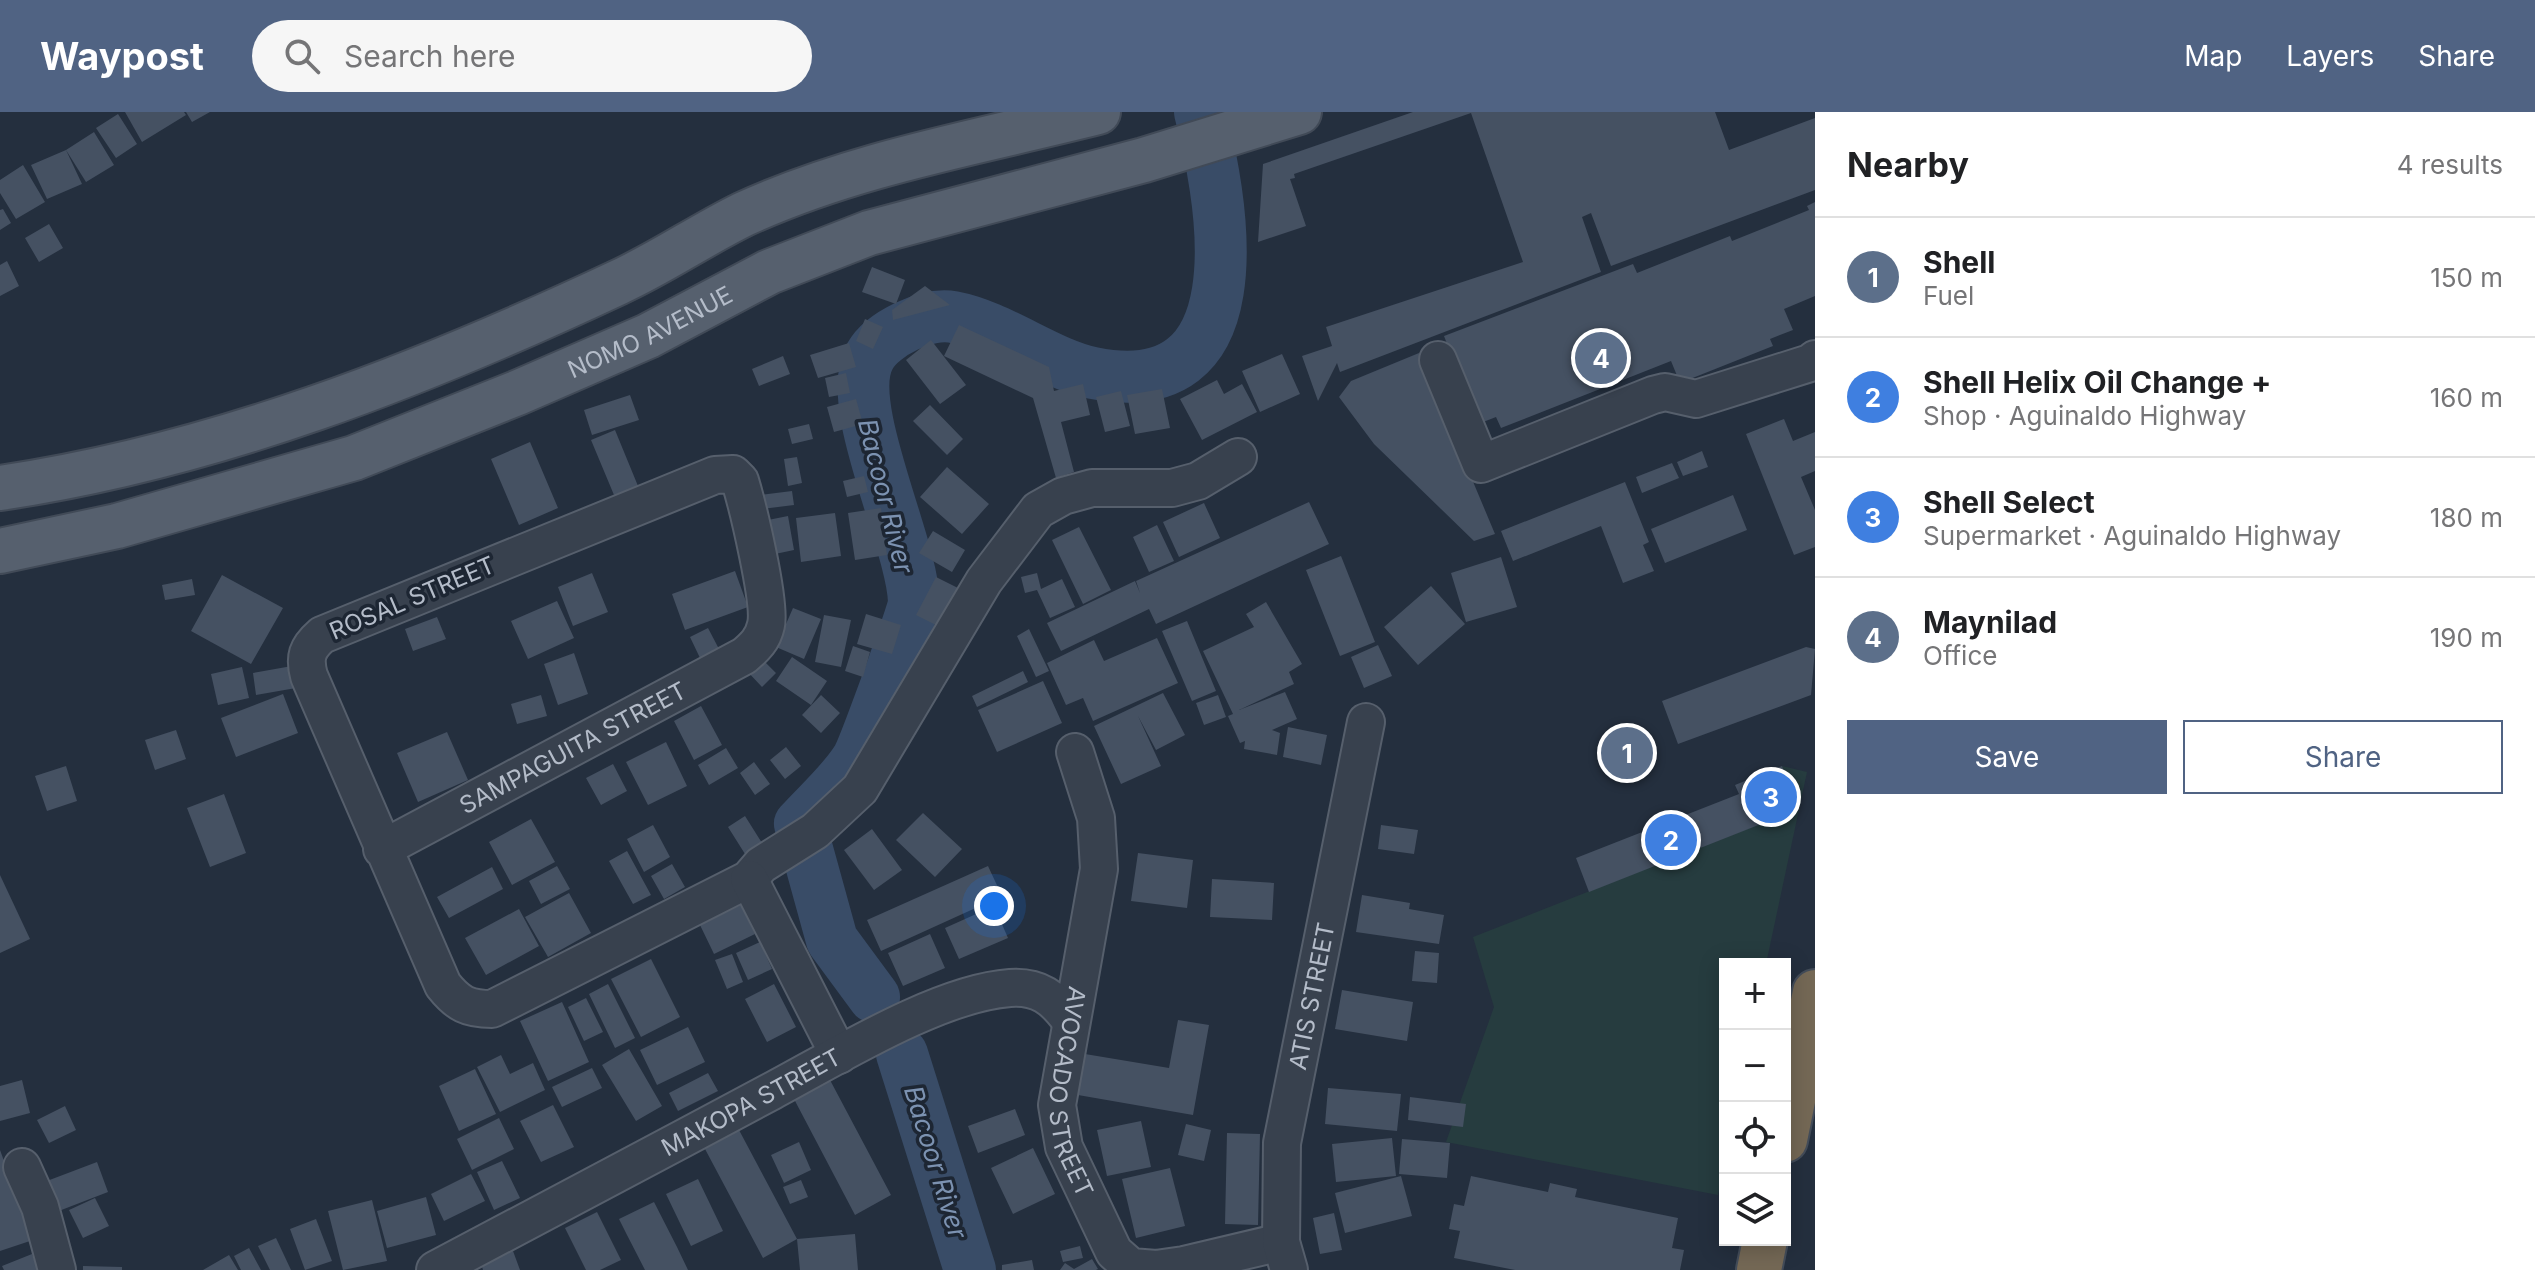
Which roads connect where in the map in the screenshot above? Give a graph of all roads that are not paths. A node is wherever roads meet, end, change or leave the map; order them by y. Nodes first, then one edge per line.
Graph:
1 (1098, 112) edge
2 (1299, 112) edge
3 (1815, 359) edge
4 (1438, 360) dead end
5 (1238, 457) dead end
6 (0, 488) edge
7 (0, 551) edge
8 (759, 642) joint
9 (1366, 722) dead end
10 (1075, 752) dead end
11 (382, 849) junction
12 (755, 872) junction
13 (1815, 992) edge
14 (1070, 1020) junction
15 (839, 1055) junction
16 (1806, 1083) edge
17 (1791, 1124) edge
18 (22, 1167) dead end
19 (1764, 1246) edge
20 (1285, 1256) edge
21 (57, 1270) edge
22 (435, 1270) edge
23 (1759, 1270) edge

1 - 6 main road
2 - 7 main road, NOMO AVENUE
3 - 4 street
5 - 12 street
8 - 11 street, SAMPAGUITA STREET
8 - 11 street, ROSAL STREET
9 - 20 street, ATIS STREET
10 - 14 street, AVOCADO STREET
11 - 12 street, ROSAL STREET
12 - 15 street
13 - 16 highway
14 - 15 street, MAKOPA STREET
14 - 20 street, AVOCADO STREET
15 - 22 street, MAKOPA STREET
16 - 17 highway
18 - 21 street
19 - 23 highway

